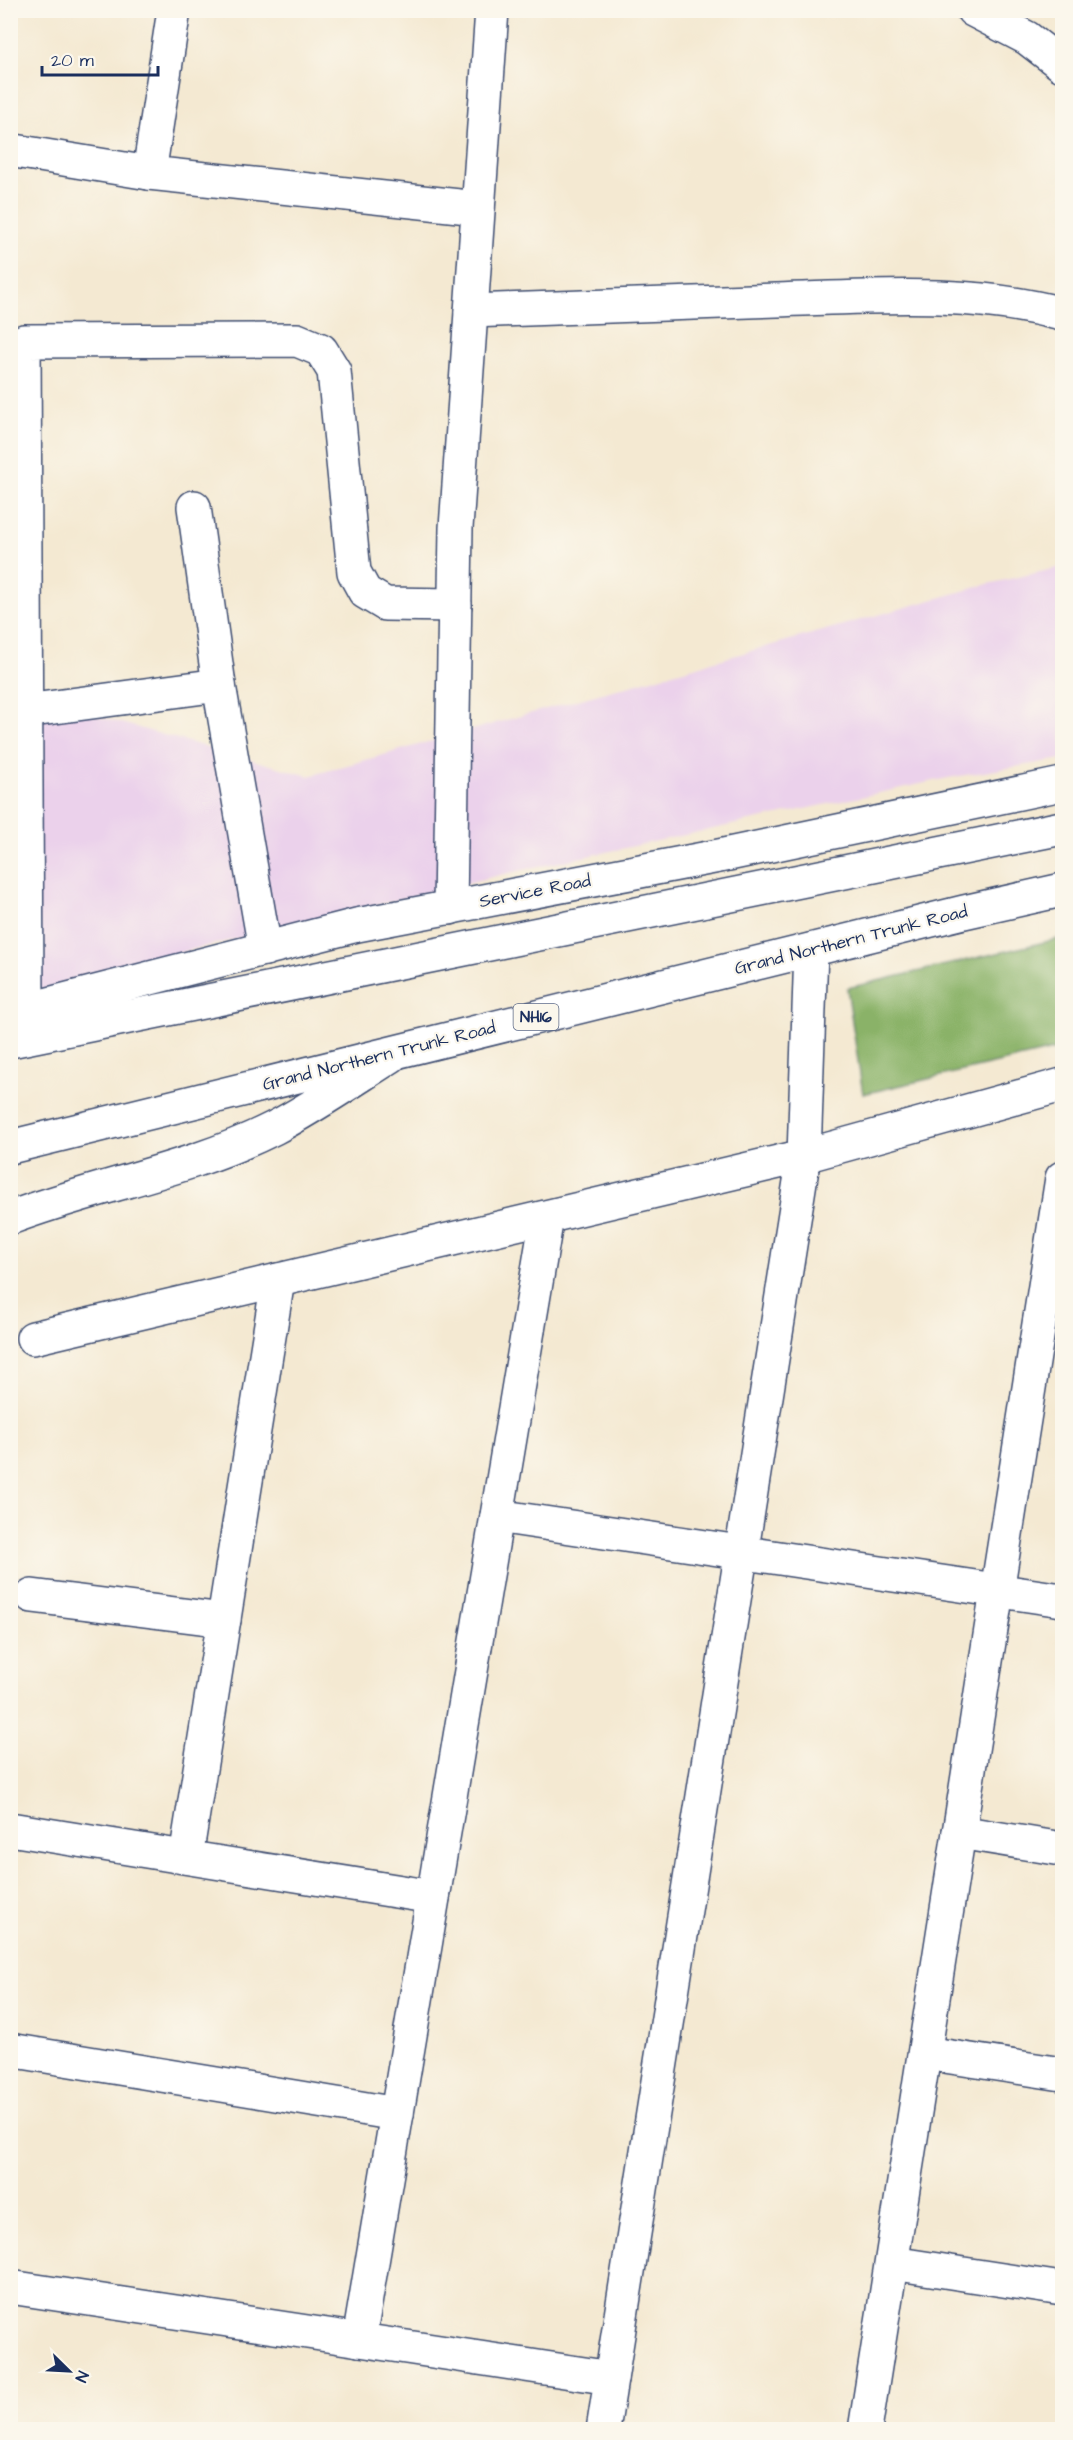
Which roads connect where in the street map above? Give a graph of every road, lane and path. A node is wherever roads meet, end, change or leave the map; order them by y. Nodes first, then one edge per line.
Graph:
1 (174, 10) edge
2 (492, 10) edge
3 (973, 10) edge
4 (1062, 65) edge
5 (15, 151) dead end
6 (148, 173) junction
7 (478, 208) junction
8 (471, 311) junction
9 (1062, 314) edge
10 (194, 507) dead end
11 (455, 605) junction
12 (219, 685) junction
13 (25, 711) junction
14 (1062, 784) edge
15 (1062, 828) edge
16 (1062, 890) edge
17 (450, 908) junction
18 (265, 949) junction
19 (811, 950) junction
20 (19, 1012) edge
21 (10, 1041) edge
22 (400, 1050) junction
23 (1062, 1085) edge
24 (10, 1147) edge
25 (804, 1156) junction
26 (1062, 1178) edge
27 (547, 1217) junction
28 (10, 1218) edge
29 (278, 1280) junction
30 (33, 1338) dead end
31 (498, 1516) junction
32 (741, 1552) junction
33 (998, 1590) junction
34 (32, 1596) dead end
35 (1062, 1599) edge
36 (224, 1620) junction
37 (10, 1830) edge
38 (959, 1832) junction
39 (1062, 1849) edge
40 (186, 1857) junction
41 (433, 1897) junction
42 (10, 2050) edge
43 (925, 2053) junction
44 (1062, 2074) edge
45 (397, 2114) junction
46 (892, 2263) junction
47 (10, 2287) edge
48 (1062, 2289) edge
49 (359, 2340) junction
50 (611, 2378) junction
51 (603, 2430) edge
52 (865, 2430) edge

1 - 6 main road
2 - 7 main road
3 - 4 main road
5 - 6 main road
6 - 7 main road
7 - 8 main road
8 - 9 main road
8 - 11 main road
10 - 12 main road
11 - 13 main road
11 - 17 main road
12 - 13 main road
12 - 18 main road
13 - 20 main road
14 - 17 main road, Service Road
15 - 21 main road
16 - 19 main road, Grand Northern Trunk Road / NH16
17 - 18 main road, Service Road
18 - 20 main road, Service Road
19 - 22 main road, Grand Northern Trunk Road / NH16
19 - 25 main road
22 - 24 main road, Grand Northern Trunk Road / NH16
22 - 28 main road
23 - 25 main road
25 - 27 main road
25 - 32 main road
26 - 33 main road
27 - 29 main road
27 - 31 main road
29 - 30 main road
29 - 36 main road
31 - 32 main road
31 - 41 main road
32 - 33 main road
32 - 50 main road
33 - 35 main road
33 - 38 main road
34 - 36 main road
36 - 40 main road
37 - 40 main road
38 - 39 main road
38 - 43 main road
40 - 41 main road
41 - 45 main road
42 - 45 main road
43 - 44 main road
43 - 46 main road
45 - 49 main road
46 - 48 main road
46 - 52 main road
47 - 49 main road
49 - 50 main road
50 - 51 main road

